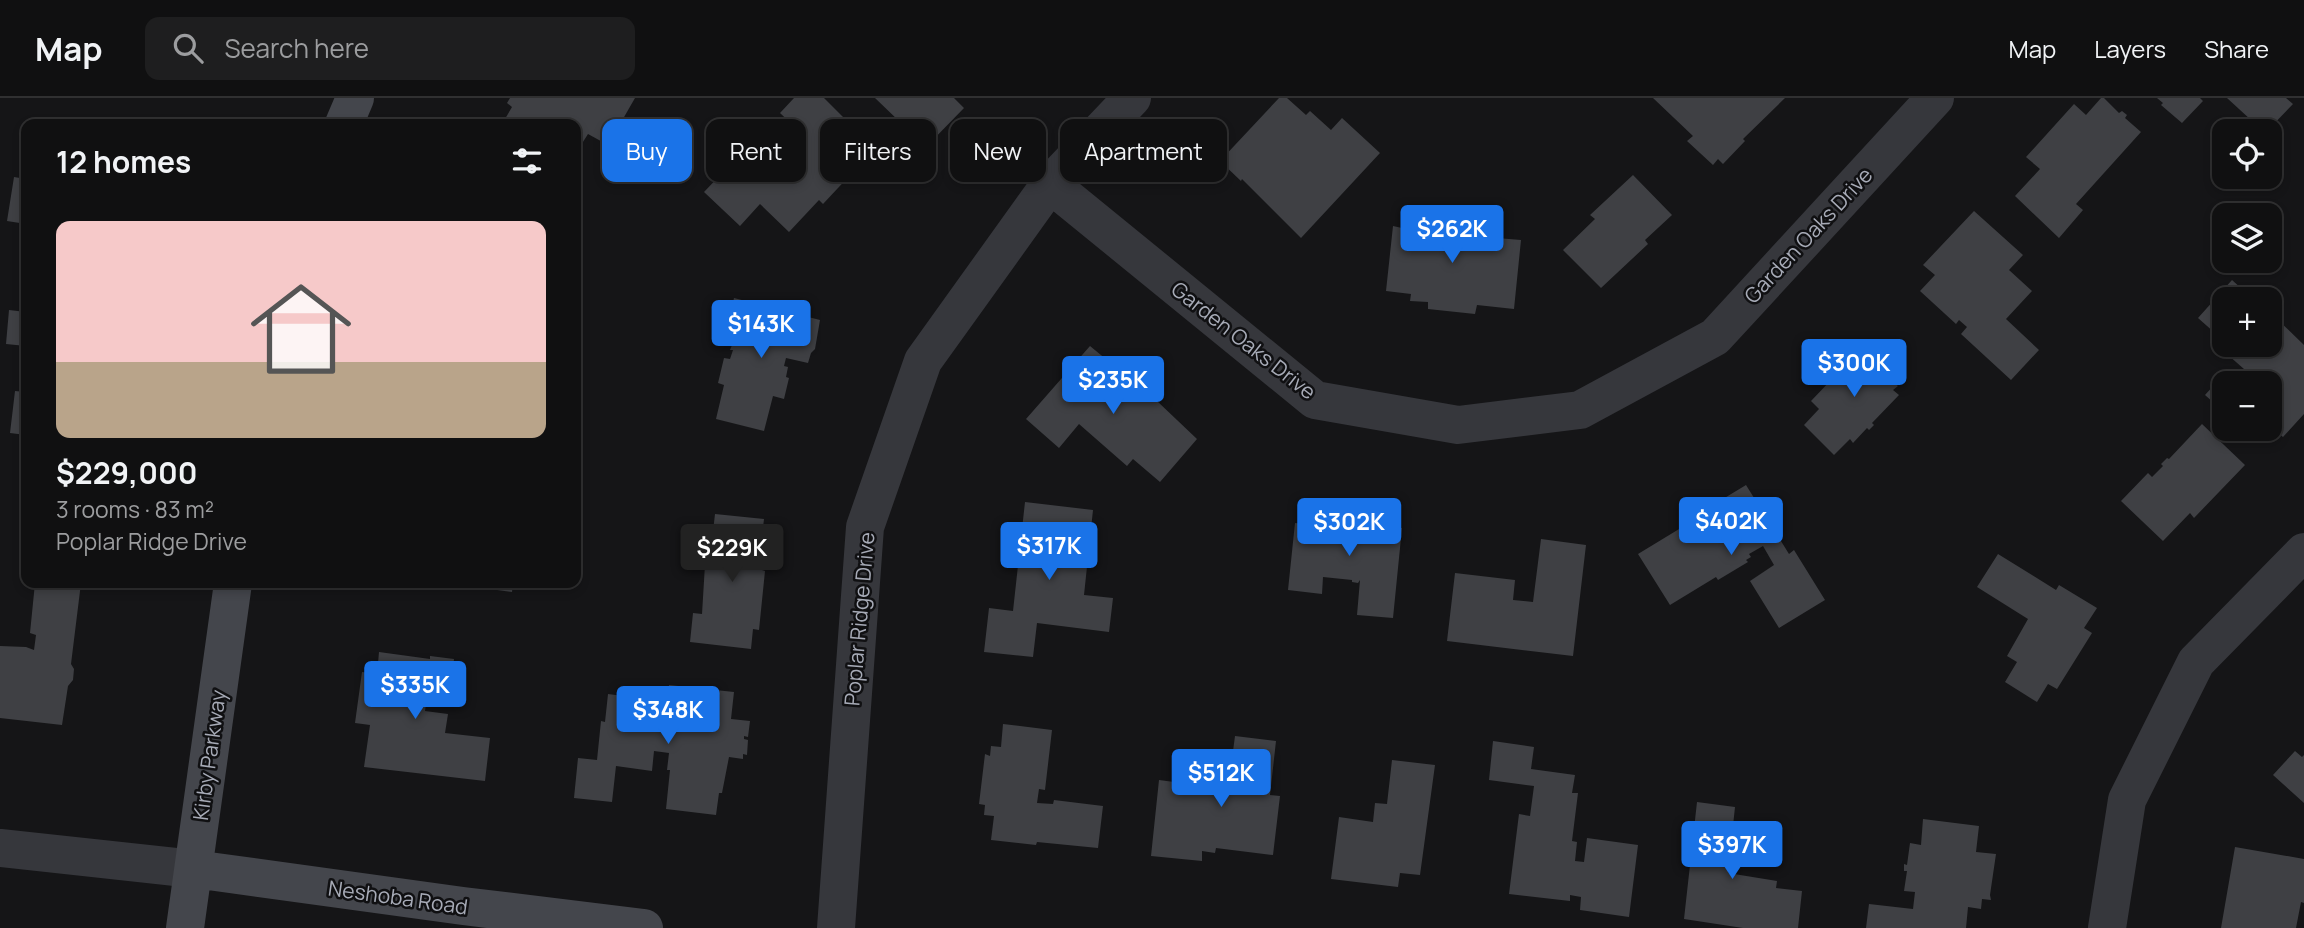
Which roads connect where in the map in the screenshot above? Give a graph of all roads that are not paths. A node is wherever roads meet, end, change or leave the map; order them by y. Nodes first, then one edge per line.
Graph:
1 (355, 98) edge
2 (1132, 98) edge
3 (1935, 98) edge
4 (346, 119) edge
5 (1050, 184) junction
6 (2304, 552) edge
7 (232, 588) edge
8 (0, 848) edge
9 (194, 869) junction
10 (185, 928) edge
11 (644, 928) edge
12 (836, 928) edge
13 (2106, 928) edge

1 - 4 street
2 - 5 street, Poplar Ridge Drive
3 - 5 street, Garden Oaks Drive
5 - 12 street, Poplar Ridge Drive
6 - 13 street
7 - 9 street, Kirby Parkway
8 - 9 street
9 - 10 street, Kirby Parkway
9 - 11 street, Neshoba Road

